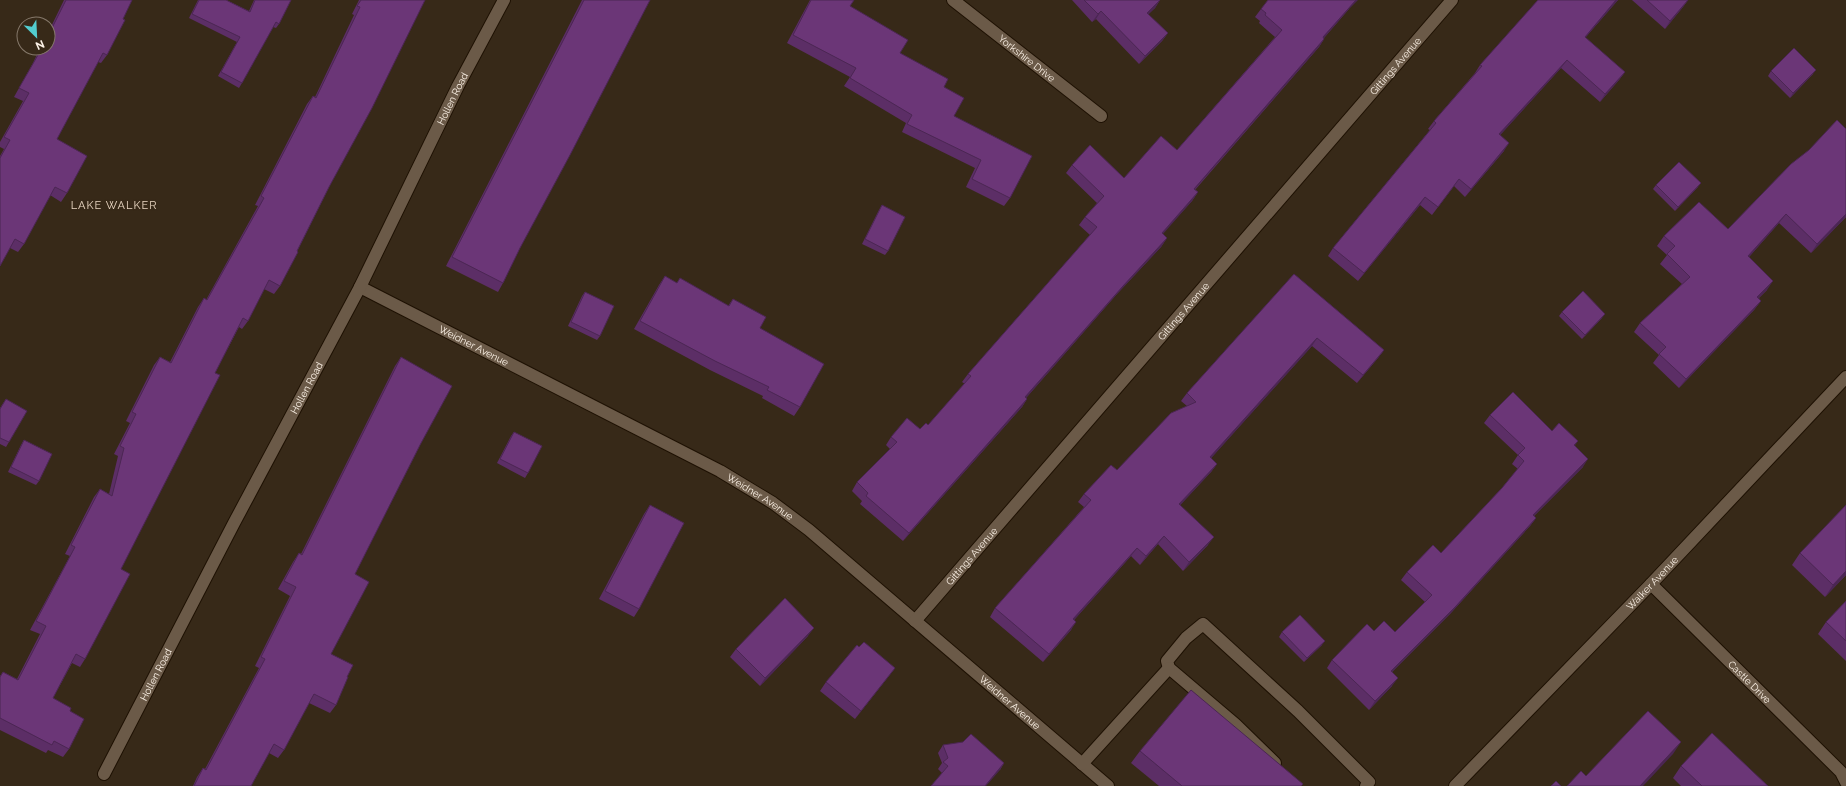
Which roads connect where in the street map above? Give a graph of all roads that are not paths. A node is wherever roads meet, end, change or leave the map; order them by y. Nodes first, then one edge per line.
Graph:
1 (504, 0) edge
2 (953, 0) edge
3 (1452, 0) edge
4 (1101, 116) dead end
5 (360, 287) junction
6 (1846, 377) edge
7 (1651, 584) junction
8 (915, 621) junction
9 (1169, 668) junction
10 (1082, 764) junction
11 (1284, 770) edge
12 (104, 774) dead end
13 (1846, 782) edge
14 (1108, 786) edge
15 (1366, 786) edge
16 (1455, 786) edge

1 - 5 street, Hollen Road
2 - 4 street, Yorkshire Drive
3 - 8 street, Gittings Avenue
5 - 8 street, Weidner Avenue
5 - 12 street, Hollen Road
6 - 7 street, Walker Avenue
7 - 13 street, Castle Drive
7 - 16 street, Walker Avenue
8 - 10 street, Weidner Avenue
9 - 10 street
9 - 11 street
9 - 15 street
10 - 14 street, Weidner Avenue

